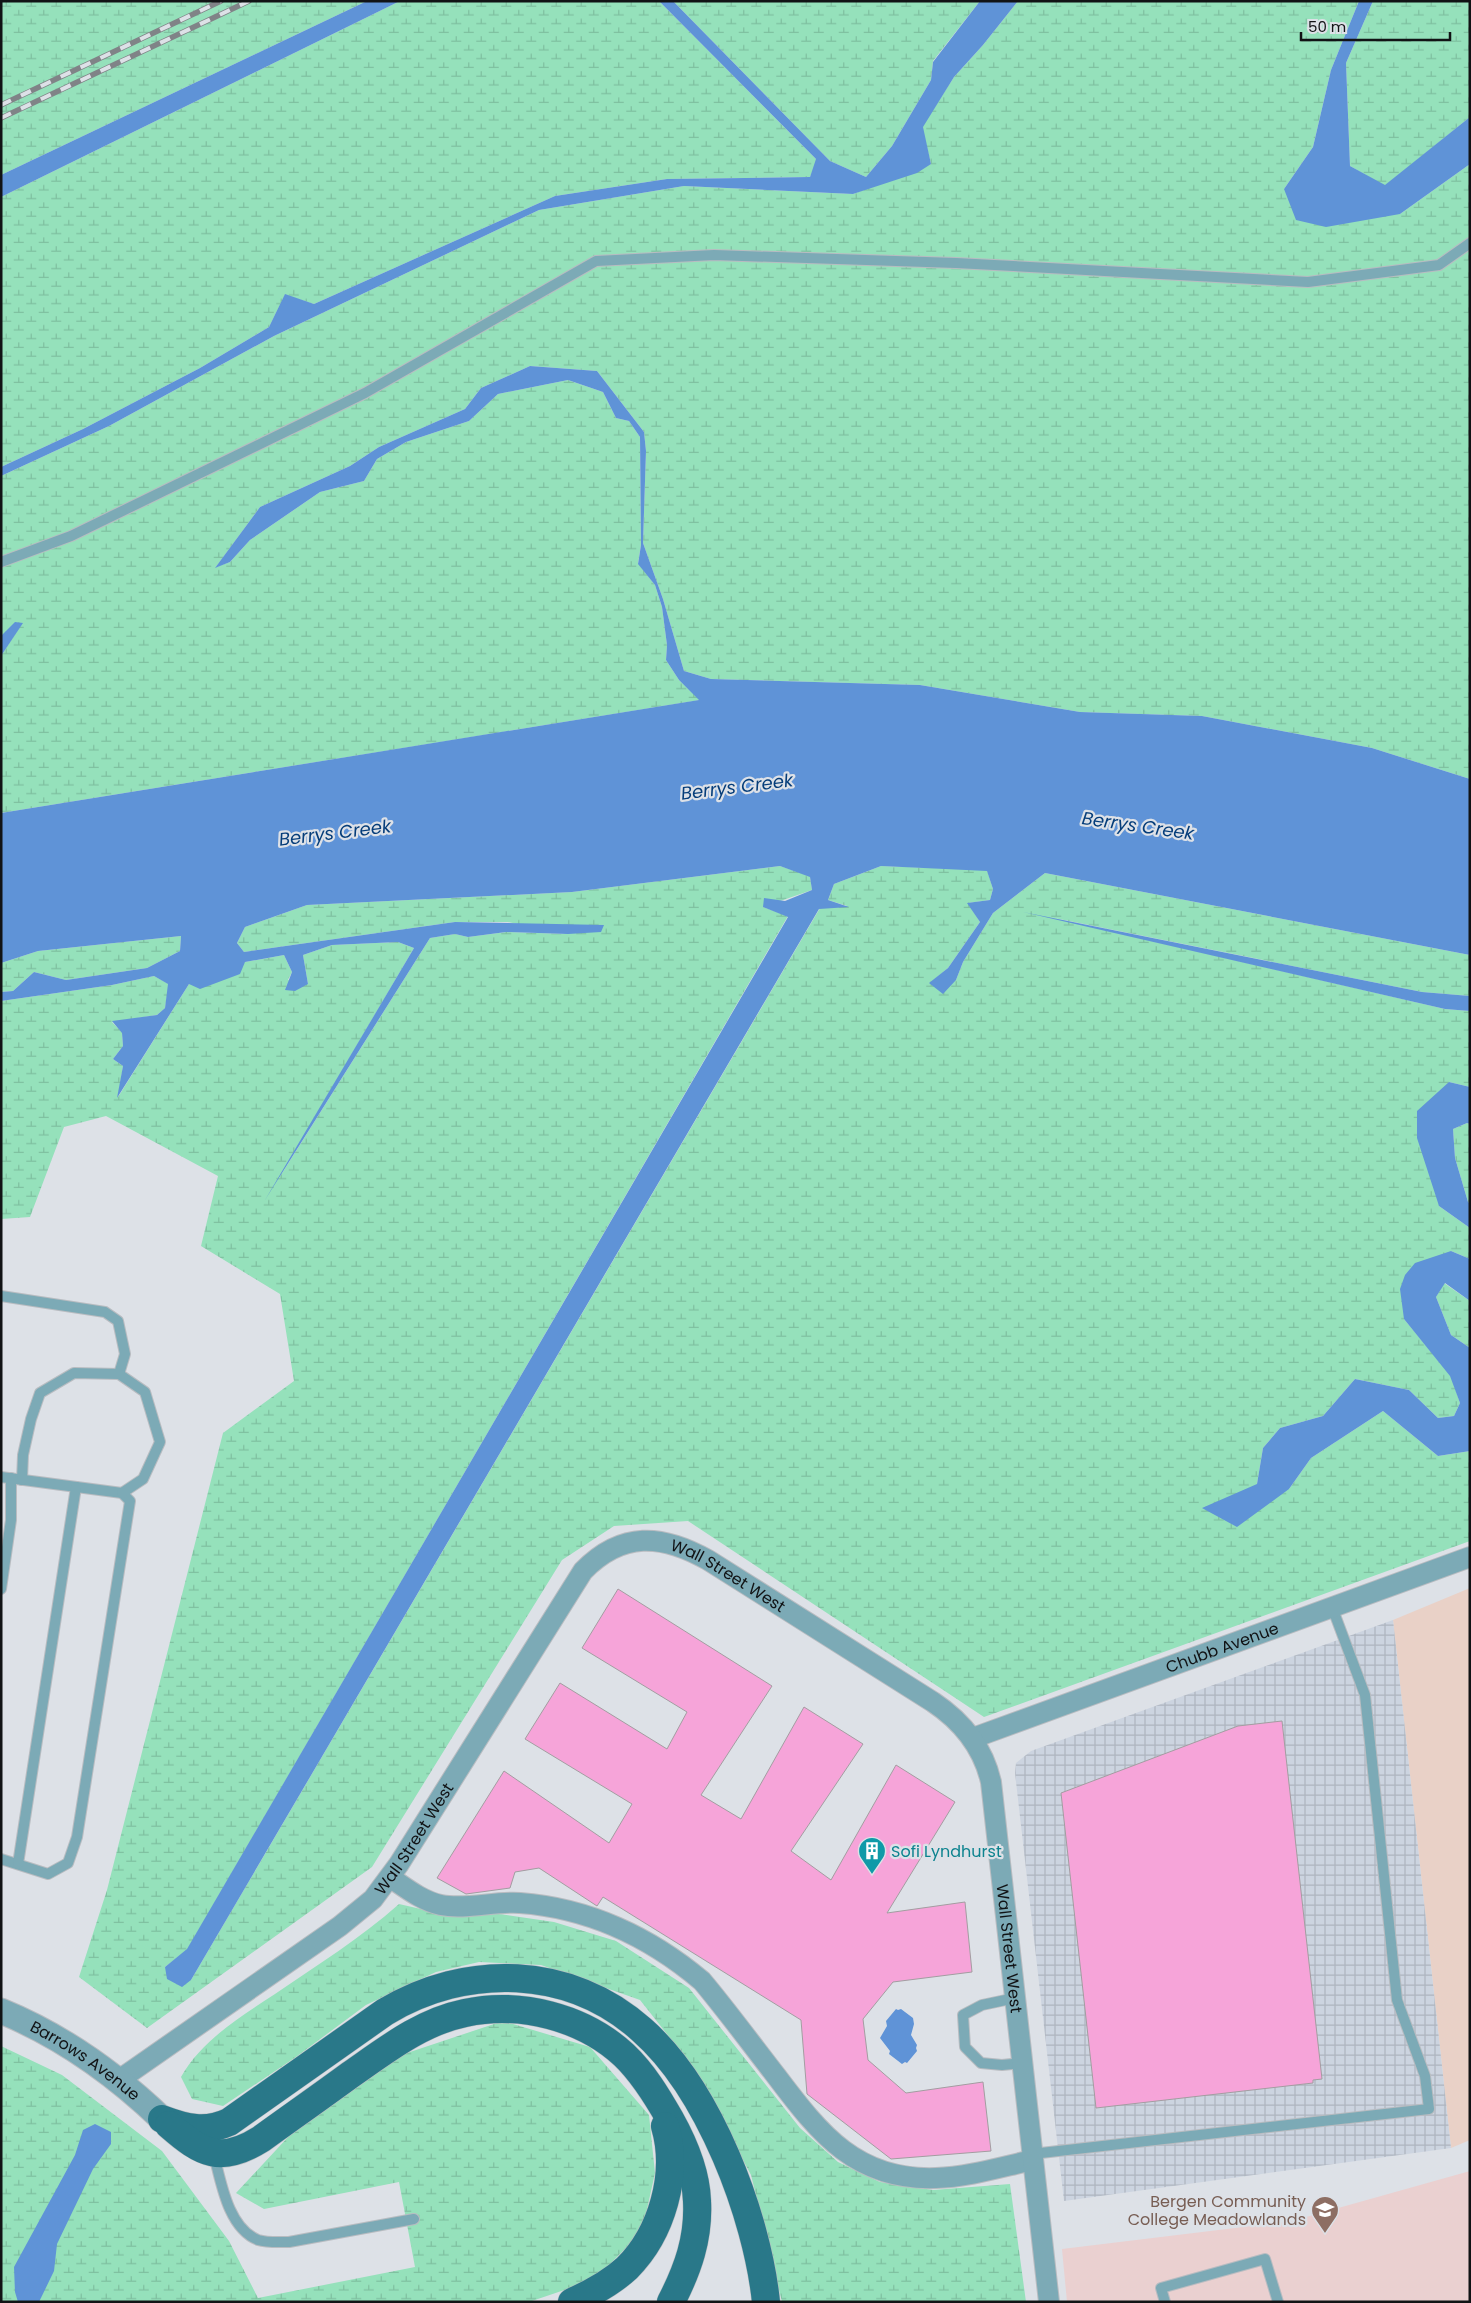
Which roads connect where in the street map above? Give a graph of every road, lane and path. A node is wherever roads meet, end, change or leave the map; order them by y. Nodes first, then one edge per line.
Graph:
1 (1470, 243) edge
2 (1, 562) edge
3 (1, 1296) edge
4 (119, 1374) junction
5 (6, 1478) edge
6 (22, 1480) junction
7 (76, 1487) junction
8 (122, 1493) junction
9 (1470, 1557) edge
10 (1, 1589) edge
11 (1332, 1607) junction
12 (973, 1738) junction
13 (1, 1859) edge
14 (18, 1864) junction
15 (391, 1878) junction
16 (1015, 1998) junction
17 (1, 2011) edge
18 (1022, 2063) junction
19 (643, 2077) junction
20 (119, 2080) junction
21 (162, 2119) joint
22 (212, 2141) junction
23 (1033, 2157) junction
24 (414, 2219) dead end
25 (572, 2302) edge
26 (671, 2302) edge
27 (766, 2302) edge
28 (1049, 2302) edge
29 (1166, 2302) edge
30 (1278, 2302) edge

1 - 2 lane
3 - 4 lane
4 - 6 lane
4 - 8 lane
5 - 6 lane
5 - 10 lane
6 - 7 lane
7 - 8 lane
7 - 14 lane
8 - 14 lane
9 - 11 street, Chubb Avenue
11 - 12 street, Chubb Avenue
11 - 23 lane
12 - 15 street, Wall Street West
12 - 16 street, Wall Street West
13 - 14 lane
15 - 20 street, Wall Street West
15 - 23 street
16 - 18 street, Wall Street West
16 - 18 lane
17 - 20 street, Barrows Avenue
18 - 23 street, Wall Street West
19 - 22 main road
19 - 25 main road
19 - 26 main road
20 - 21 street, Barrows Avenue
21 - 22 main road
22 - 24 lane
22 - 27 main road
23 - 28 street, Wall Street West
29 - 30 lane

